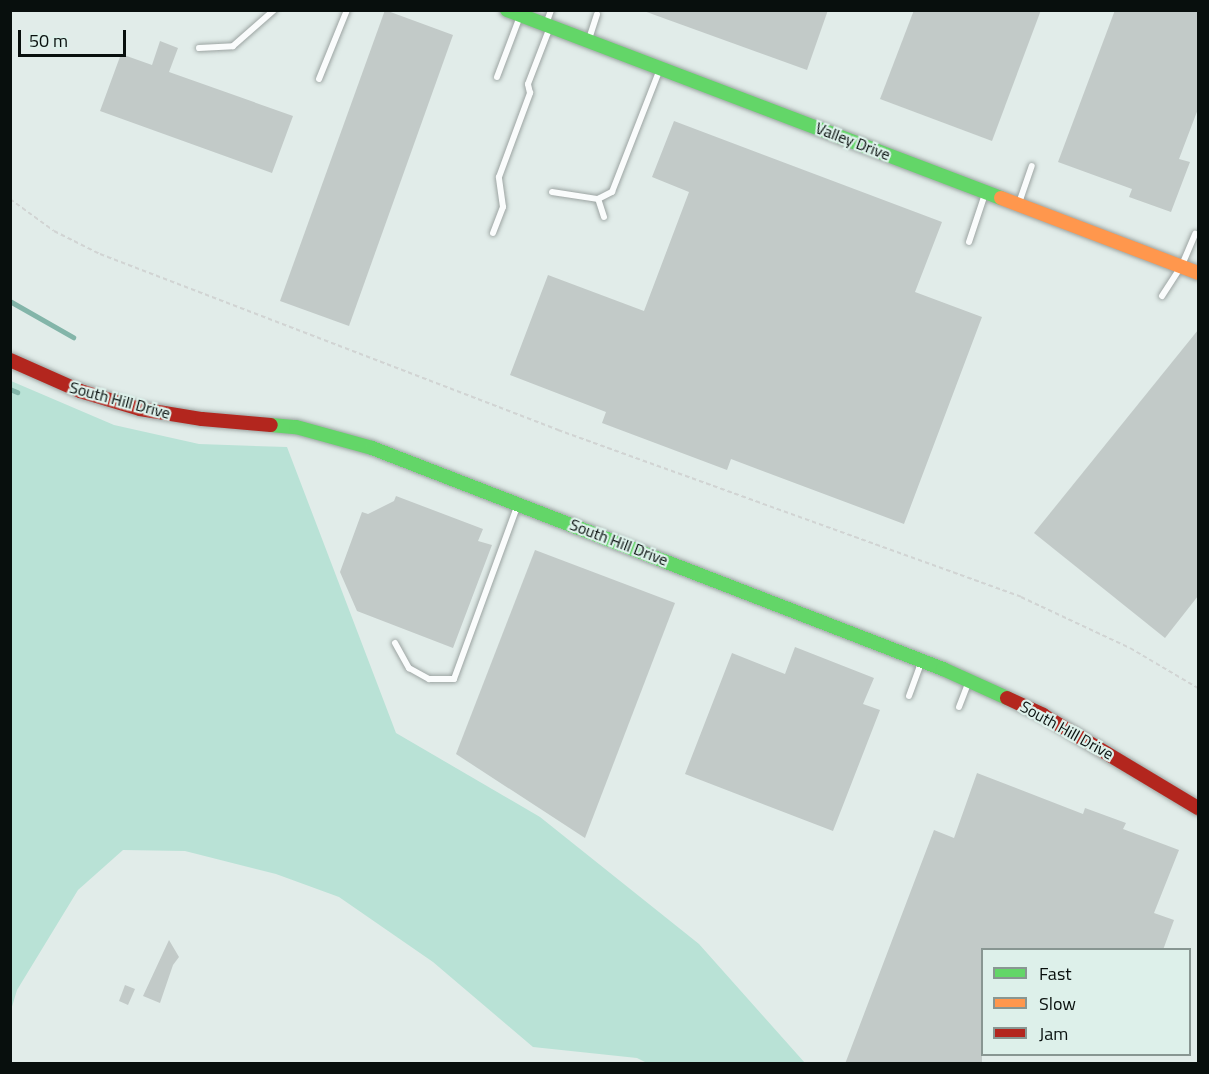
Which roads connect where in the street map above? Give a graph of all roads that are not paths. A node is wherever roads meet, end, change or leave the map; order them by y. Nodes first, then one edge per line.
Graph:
1 (274, 10) edge
2 (347, 10) edge
3 (551, 10) edge
4 (512, 12) edge
5 (597, 14) dead end
6 (548, 26) junction
7 (588, 41) junction
8 (199, 48) dead end
9 (660, 68) junction
10 (497, 77) dead end
11 (319, 79) dead end
12 (1032, 166) dead end
13 (986, 191) junction
14 (552, 192) dead end
15 (597, 199) junction
16 (1019, 203) junction
17 (604, 217) dead end
18 (493, 233) dead end
19 (1196, 234) dead end
20 (969, 242) dead end
21 (1182, 265) junction
22 (1198, 273) edge
23 (1162, 296) dead end
24 (10, 360) edge
25 (518, 504) junction
26 (395, 643) dead end
27 (923, 660) junction
28 (969, 680) junction
29 (909, 696) dead end
30 (958, 707) dead end
31 (1198, 808) edge

1 - 8 lane
2 - 11 lane
3 - 6 lane
4 - 6 street, Valley Drive
4 - 10 lane
5 - 7 lane
6 - 7 street, Valley Drive
6 - 18 lane
7 - 9 street, Valley Drive
9 - 13 street, Valley Drive
9 - 15 lane
12 - 16 lane
13 - 16 street, Valley Drive
13 - 20 lane
14 - 15 lane
15 - 17 lane
16 - 21 street, Valley Drive
19 - 21 lane
21 - 22 street, Valley Drive
21 - 23 lane
24 - 25 street, South Hill Drive
25 - 26 lane
25 - 27 street, South Hill Drive
27 - 28 street, South Hill Drive
27 - 29 lane
28 - 30 lane
28 - 31 street, South Hill Drive

